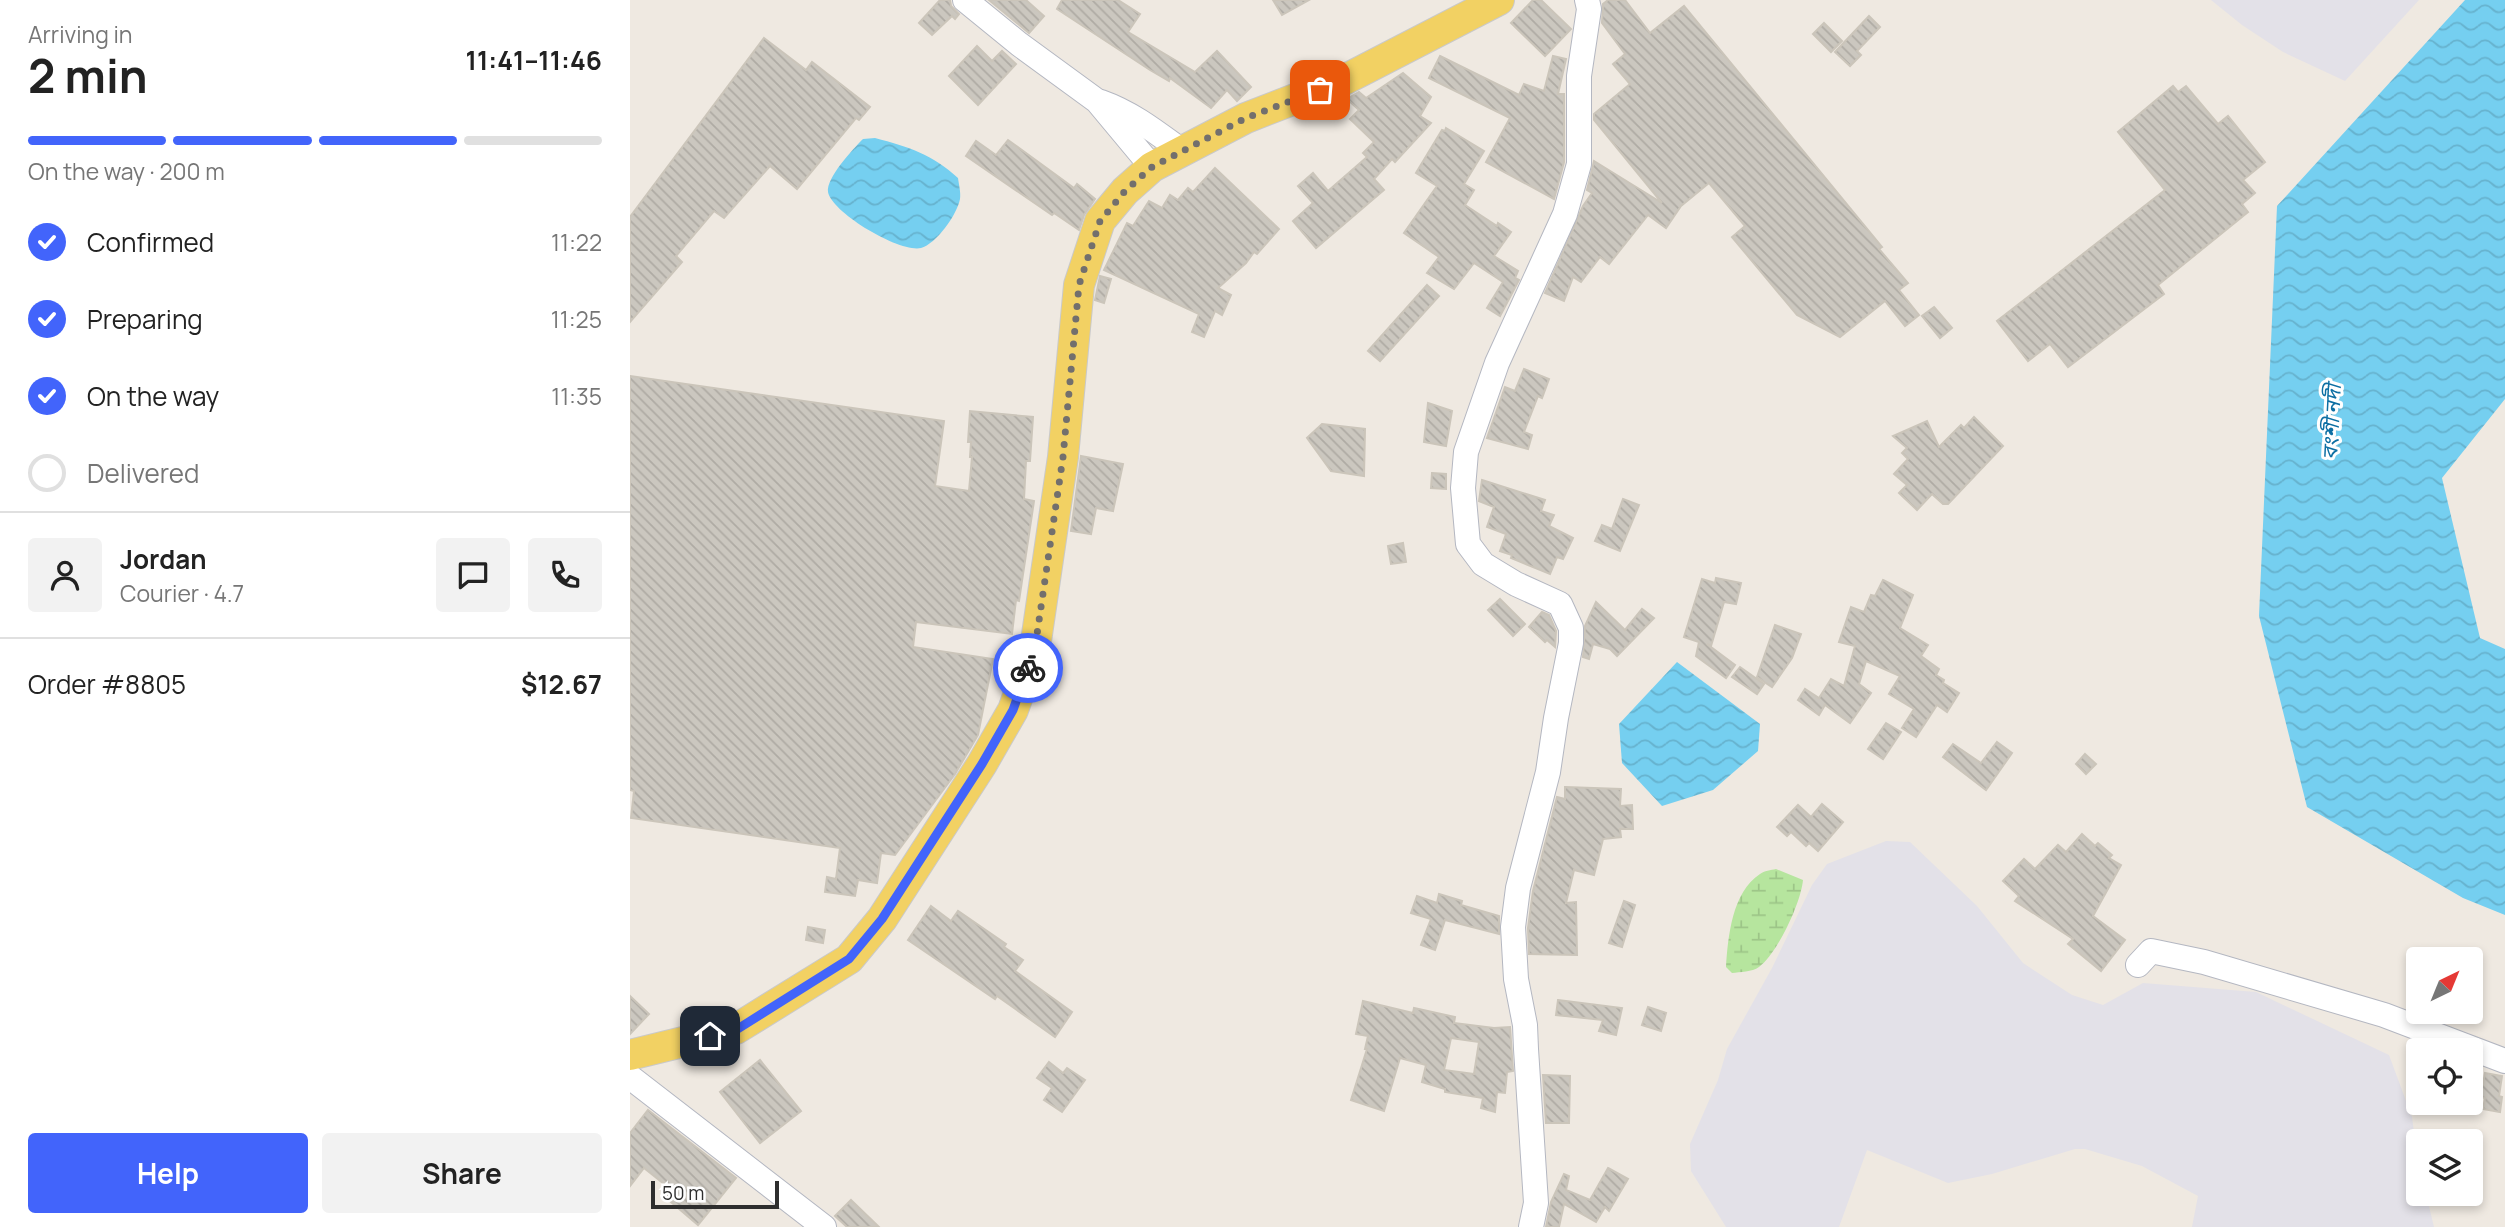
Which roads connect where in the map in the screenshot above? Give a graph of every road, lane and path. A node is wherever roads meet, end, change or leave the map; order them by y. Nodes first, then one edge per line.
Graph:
1 (965, 0) edge
2 (1499, 0) edge
3 (1587, 0) edge
4 (1097, 101) junction
5 (1182, 151) junction
6 (1152, 167) junction
7 (2138, 965) dead end
8 (630, 1055) edge
9 (2505, 1061) edge
10 (630, 1077) edge
11 (824, 1227) edge
12 (1531, 1227) edge

1 - 4 street
2 - 5 main road
3 - 12 street
4 - 5 street
4 - 6 street
5 - 6 main road
6 - 8 main road
7 - 9 street
10 - 11 street

